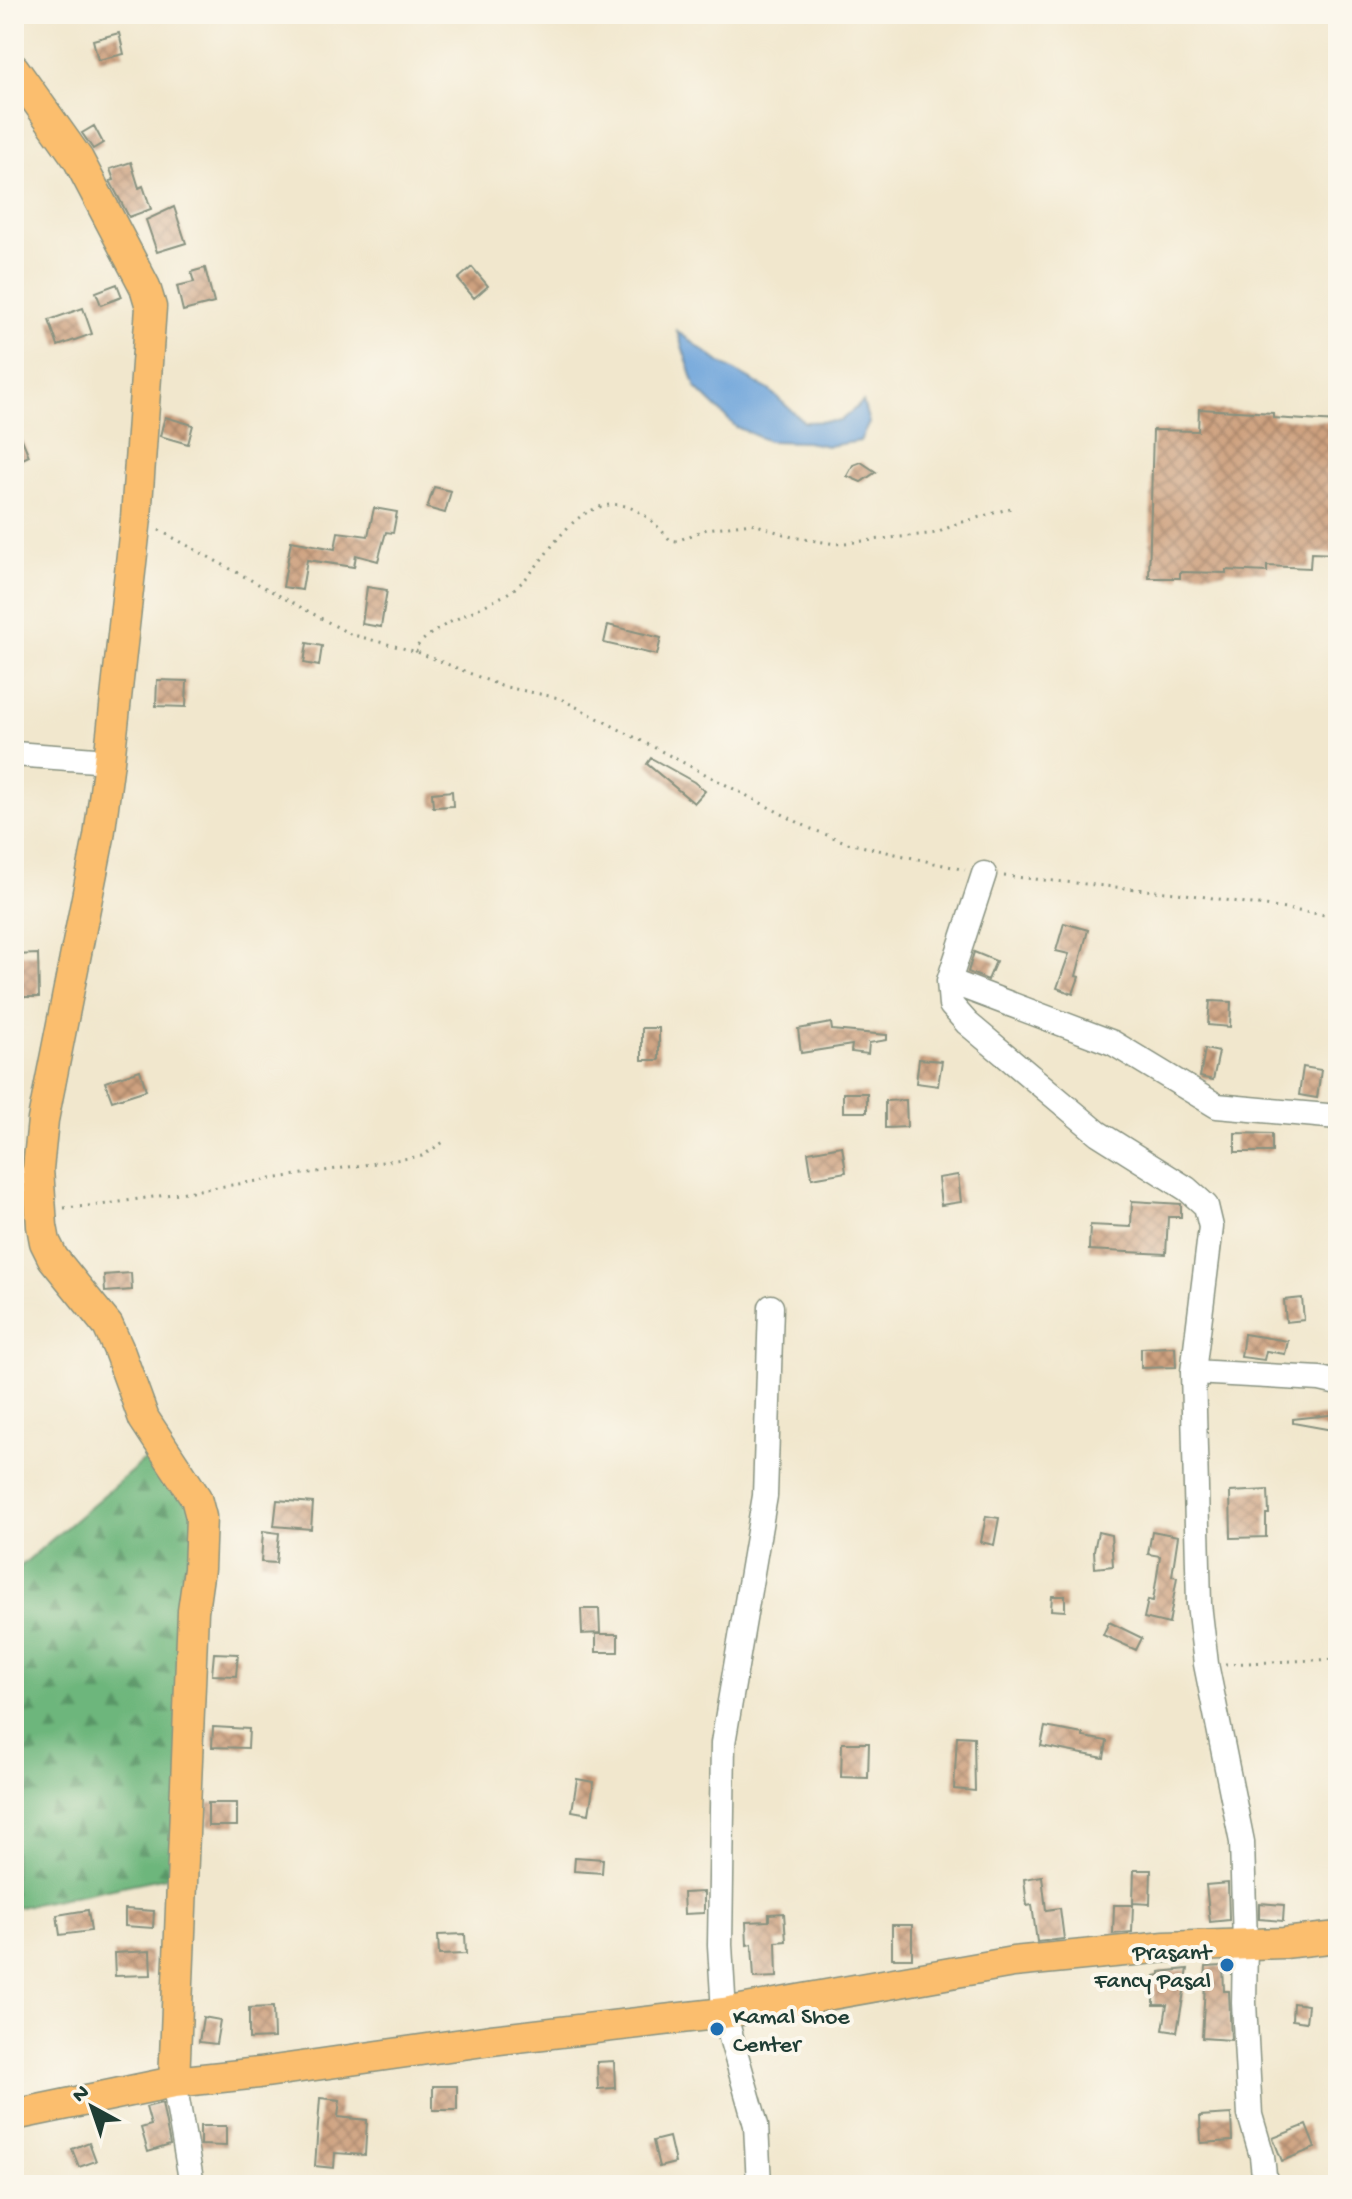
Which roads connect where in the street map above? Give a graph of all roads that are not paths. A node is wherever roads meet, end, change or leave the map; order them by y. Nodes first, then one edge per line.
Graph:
1 (14, 69) edge
2 (14, 754) edge
3 (109, 761) junction
4 (984, 874) road end
5 (949, 981) junction
6 (1338, 1117) edge
7 (38, 1169) junction
8 (14, 1194) edge
9 (771, 1307) dead end
10 (1193, 1372) junction
11 (1338, 1383) edge
12 (1338, 1937) edge
13 (1245, 1944) junction
14 (724, 2013) junction
15 (174, 2082) junction
16 (14, 2115) edge
17 (192, 2185) edge
18 (759, 2185) edge
19 (1265, 2185) edge

1 - 3 main road
2 - 3 street
3 - 7 main road
4 - 5 street
5 - 6 street
5 - 10 street
7 - 8 street
7 - 15 main road
9 - 14 street
10 - 11 street
10 - 13 street
12 - 13 main road
13 - 14 main road
13 - 19 street
14 - 15 main road
14 - 18 street
15 - 16 main road
15 - 17 street

